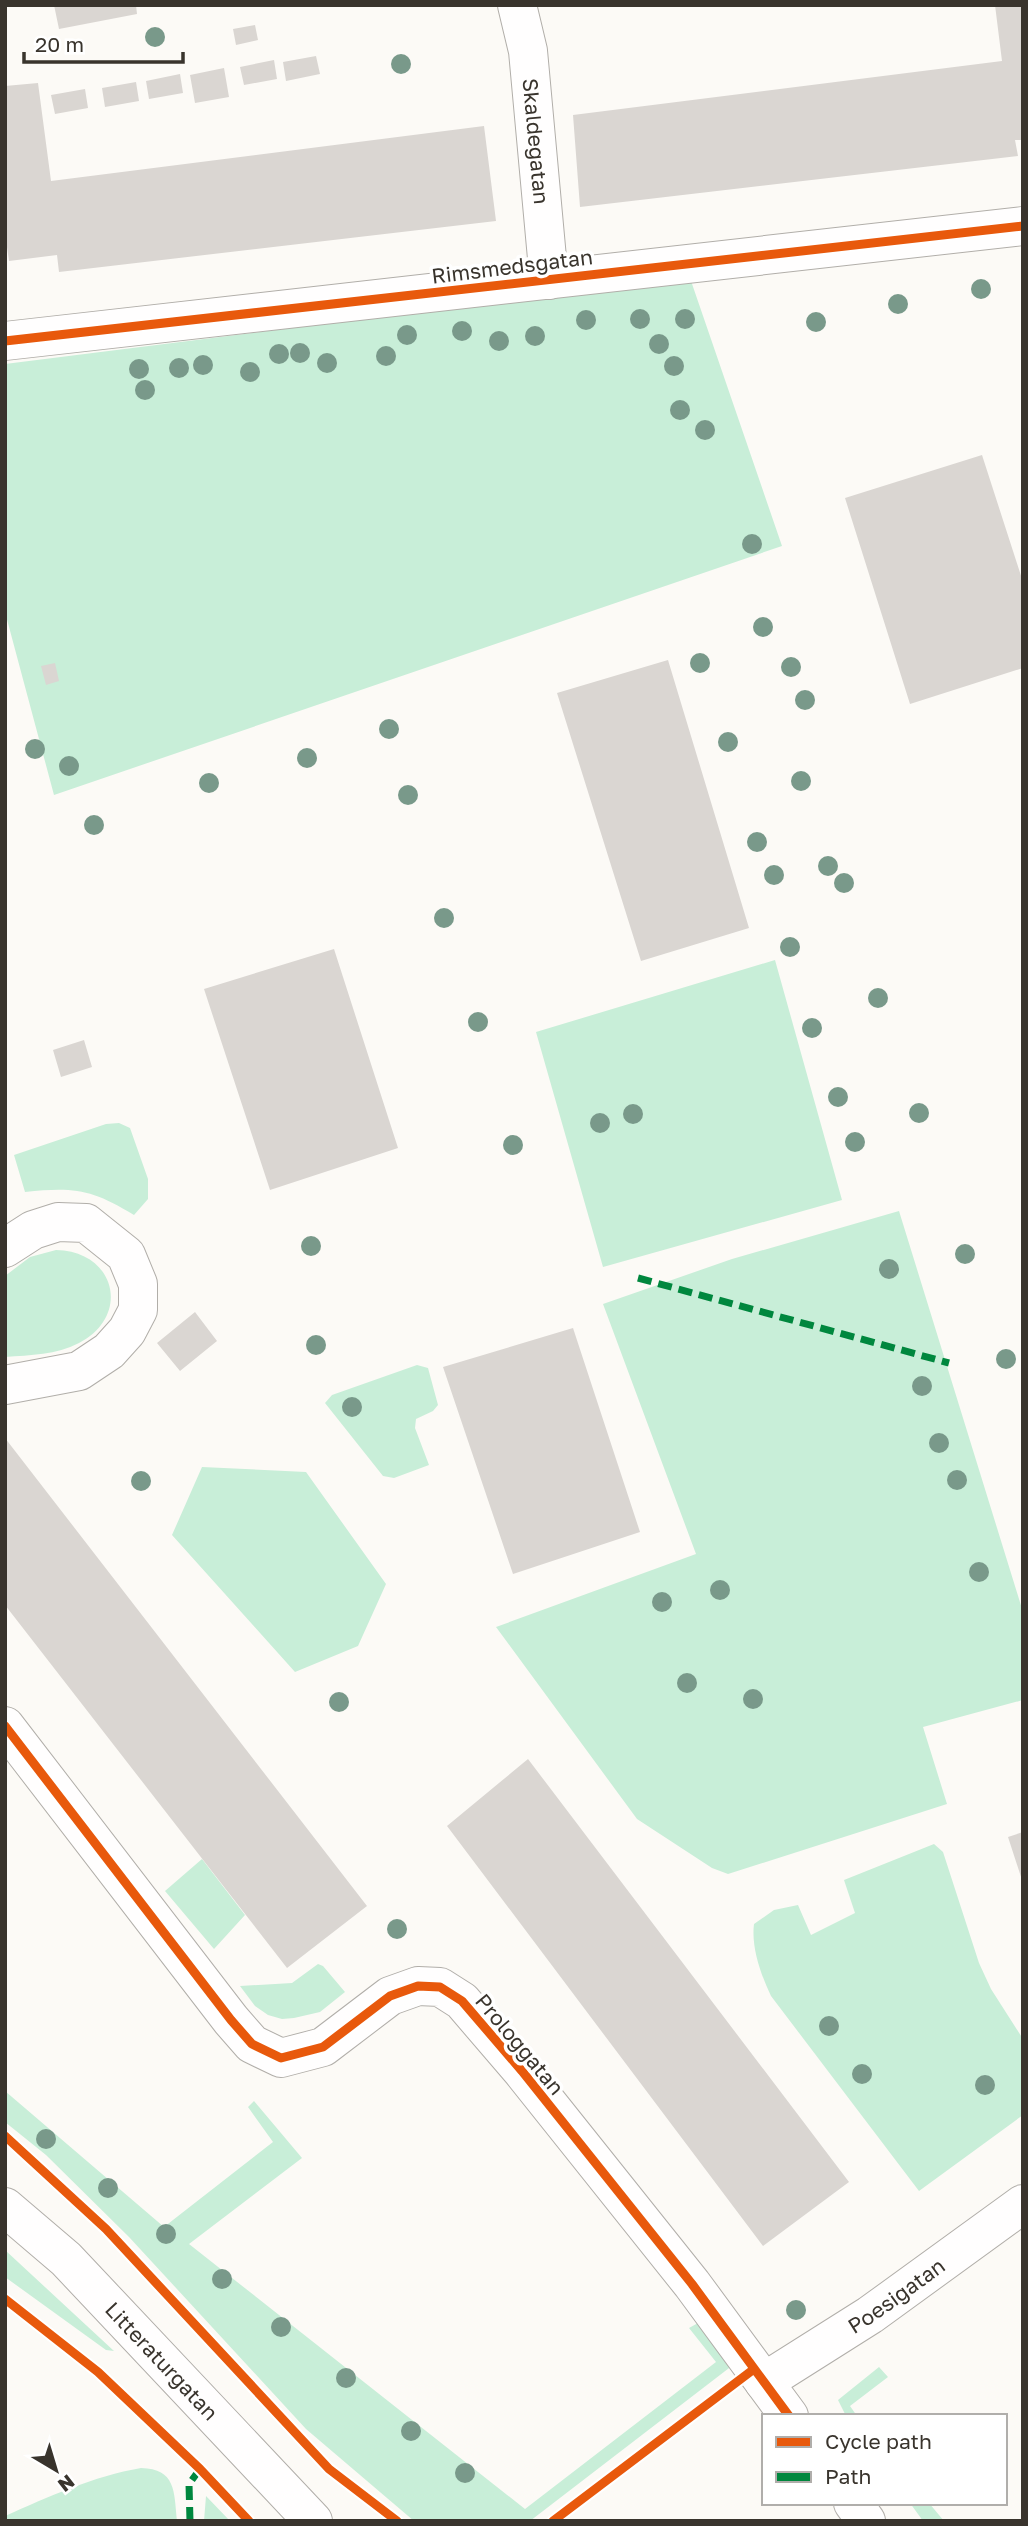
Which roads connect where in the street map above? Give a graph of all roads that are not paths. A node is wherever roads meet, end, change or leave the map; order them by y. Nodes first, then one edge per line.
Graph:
1 (517, 5) edge
2 (1023, 226) edge
3 (549, 280) junction
4 (5, 341) edge
5 (5, 1248) edge
6 (5, 1385) edge
7 (5, 1726) edge
8 (1023, 2204) edge
9 (5, 2207) edge
10 (764, 2382) junction
11 (788, 2414) edge
12 (854, 2505) edge
13 (313, 2521) edge
14 (866, 2521) edge

1 - 3 street, Skaldegatan
2 - 3 street, Rimsmedsgatan
3 - 4 street, Rimsmedsgatan
5 - 6 street
7 - 10 street, Prologgatan
8 - 10 street, Poesigatan
9 - 13 street, Litteraturgatan
10 - 11 street, Prologgatan
12 - 14 street

